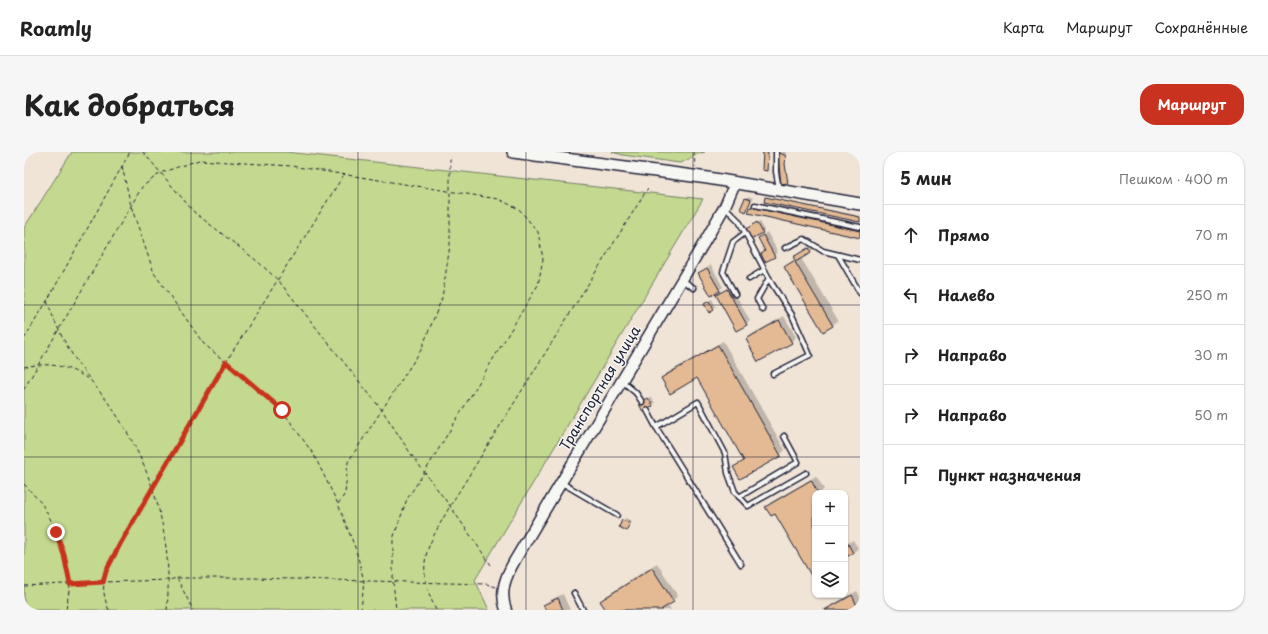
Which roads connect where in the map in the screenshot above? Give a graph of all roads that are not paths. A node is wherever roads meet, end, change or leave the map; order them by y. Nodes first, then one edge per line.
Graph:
1 (513, 152) edge
2 (776, 152) edge
3 (735, 183) junction
4 (779, 191) junction
5 (860, 204) edge
6 (755, 205) dead end
7 (725, 206) junction
8 (860, 227) edge
9 (745, 233) junction
10 (786, 248) dead end
11 (838, 255) junction
12 (860, 260) edge
13 (764, 270) junction
14 (769, 278) junction
15 (750, 279) dead end
16 (682, 280) junction
17 (694, 288) dead end
18 (860, 293) edge
19 (735, 294) dead end
20 (763, 310) dead end
21 (773, 374) dead end
22 (622, 381) junction
23 (642, 402) dead end
24 (647, 410) dead end
25 (656, 427) junction
26 (784, 436) dead end
27 (806, 473) dead end
28 (561, 482) junction
29 (739, 497) junction
30 (617, 515) dead end
31 (740, 564) dead end
32 (574, 593) dead end
33 (506, 610) edge
34 (583, 610) edge

1 - 3 main road
2 - 4 lane
3 - 4 main road
3 - 7 street, Транспортная улица
4 - 5 main road
6 - 8 lane
7 - 9 lane
7 - 16 street, Транспортная улица
9 - 13 lane
9 - 19 lane
10 - 11 lane
11 - 12 lane
11 - 18 lane
13 - 14 lane
13 - 15 lane
14 - 20 lane
14 - 21 lane
16 - 17 lane
16 - 22 street, Транспортная улица
22 - 23 lane
22 - 28 street, Транспортная улица
24 - 25 lane
25 - 29 lane
25 - 31 lane
26 - 29 lane
27 - 29 lane
28 - 30 lane
28 - 33 street, Транспортная улица
32 - 34 lane

